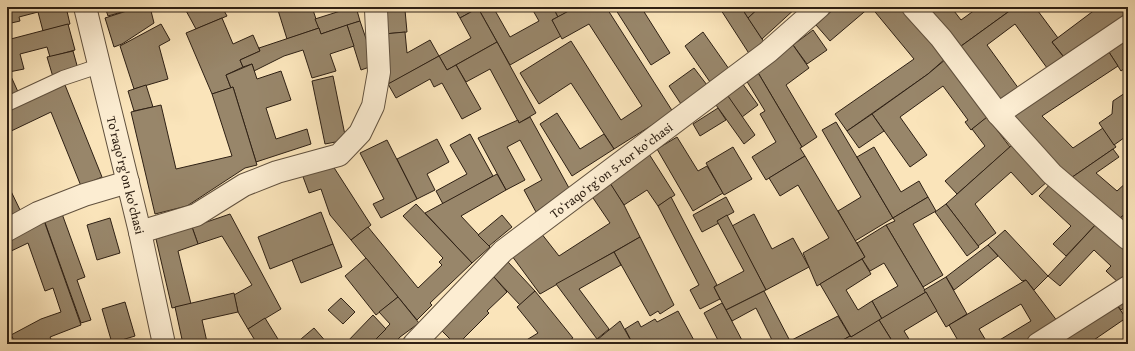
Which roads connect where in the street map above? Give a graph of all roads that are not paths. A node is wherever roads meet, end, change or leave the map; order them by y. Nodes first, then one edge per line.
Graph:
1 (85, 7) edge
2 (375, 7) edge
3 (819, 7) edge
4 (913, 7) edge
5 (1128, 26) edge
6 (100, 66) junction
7 (7, 104) edge
8 (998, 114) junction
9 (128, 182) junction
10 (7, 230) edge
11 (140, 232) junction
12 (1128, 239) edge
13 (1128, 287) edge
14 (164, 344) edge
15 (414, 344) edge
16 (1038, 344) edge

1 - 6 street, To'raqo'rg'on ko'chasi
2 - 11 street
3 - 15 street, Toʻraqoʻrgʻon 5-tor koʻchasi
4 - 8 street
5 - 8 street
6 - 7 lane
6 - 9 street, To'raqo'rg'on ko'chasi
8 - 12 street
9 - 10 street
9 - 11 street, To'raqo'rg'on ko'chasi
11 - 14 street, To'raqo'rg'on ko'chasi
13 - 16 street

